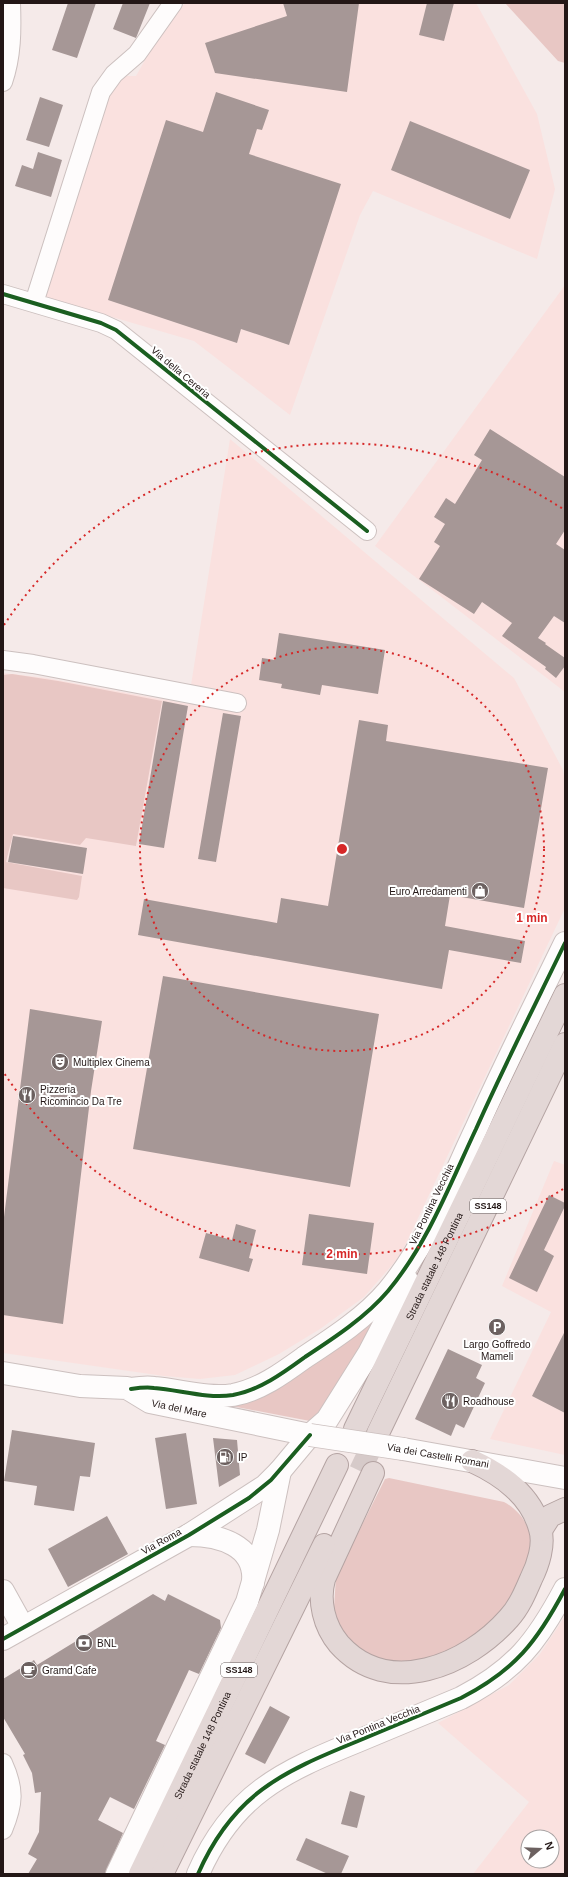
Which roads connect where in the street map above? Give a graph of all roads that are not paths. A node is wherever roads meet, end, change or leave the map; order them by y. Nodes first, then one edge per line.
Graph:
1 (11, 3) edge
2 (173, 3) edge
3 (3, 82) edge
4 (3, 294) edge
5 (34, 303) junction
6 (367, 532) dead end
7 (3, 660) edge
8 (237, 704) dead end
9 (565, 944) edge
10 (565, 995) edge
11 (565, 1044) edge
12 (423, 1242) junction
13 (3, 1373) edge
14 (130, 1389) junction
15 (355, 1429) tunnel mouth
16 (310, 1435) junction
17 (390, 1439) junction
18 (472, 1460) junction
19 (337, 1465) tunnel mouth
20 (280, 1471) junction
21 (565, 1478) edge
22 (565, 1509) edge
23 (541, 1530) junction
24 (189, 1535) junction
25 (565, 1589) edge
26 (3, 1591) edge
27 (250, 1594) junction
28 (24, 1627) junction
29 (3, 1639) edge
30 (3, 1763) edge
31 (3, 1830) edge
32 (116, 1874) edge
33 (140, 1874) edge
34 (162, 1874) edge
35 (198, 1874) edge

1 - 3 street
2 - 5 street
4 - 5 street, Via della Cereria
5 - 6 street, Via della Cereria
7 - 8 street
9 - 12 street, Via Pontina Vecchia
10 - 15 highway, Strada statale 148 Pontina / SS148
11 - 17 highway, SS148
12 - 14 street, Via Pontina Vecchia
12 - 16 street, Via Roma
13 - 14 street, Via del Mare
14 - 16 street, Via del Mare
16 - 17 street, Via dei Castelli Romani, bridge
16 - 20 street, Via Roma
17 - 18 street, Via dei Castelli Romani
18 - 21 street, Via dei Castelli Romani
18 - 23 highway
19 - 33 highway, Strada statale 148 Pontina / SS148
20 - 24 street, Via Roma
20 - 27 street
22 - 23 highway
23 - 34 highway, Strada statale 148 Pontina / SS148
24 - 27 street
24 - 28 street, Via Roma
25 - 35 street, Via Pontina Vecchia
26 - 28 street
27 - 32 street
28 - 29 street, Via Roma
30 - 31 street

